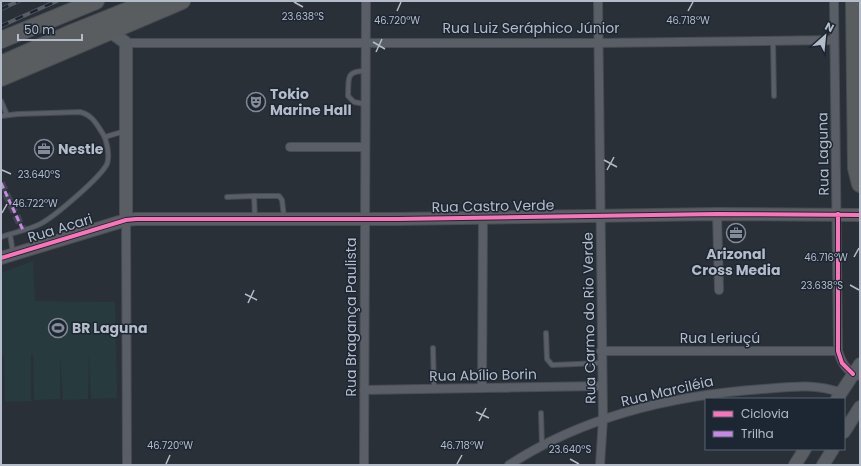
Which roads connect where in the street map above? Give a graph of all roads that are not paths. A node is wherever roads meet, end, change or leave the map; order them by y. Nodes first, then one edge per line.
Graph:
1 (96, 1) edge
2 (151, 1) edge
3 (182, 1) edge
4 (366, 1) edge
5 (598, 1) edge
6 (834, 1) edge
7 (854, 1) edge
8 (111, 32) junction
9 (1, 40) edge
10 (834, 40) junction
11 (773, 41) junction
12 (126, 43) junction
13 (598, 43) junction
14 (366, 44) junction
15 (1, 64) edge
16 (366, 71) junction
17 (1, 78) edge
18 (774, 96) dead end
19 (1, 101) edge
20 (365, 104) junction
21 (7, 115) junction
22 (1, 116) edge
23 (126, 131) junction
24 (105, 137) junction
25 (290, 147) dead end
26 (365, 147) junction
27 (860, 184) edge
28 (254, 196) junction
29 (227, 197) dead end
30 (717, 214) junction
31 (838, 214) junction
32 (860, 215) edge
33 (483, 217) junction
34 (601, 217) junction
35 (255, 219) junction
36 (285, 219) junction
37 (365, 219) junction
38 (126, 220) junction
39 (10, 234) junction
40 (1, 237) edge
41 (13, 254) junction
42 (1, 258) edge
43 (719, 290) dead end
44 (546, 333) dead end
45 (433, 348) dead end
46 (838, 351) junction
47 (601, 352) junction
48 (602, 363) junction
49 (860, 364) edge
50 (856, 375) edge
51 (602, 386) junction
52 (482, 387) junction
53 (434, 389) junction
54 (364, 390) junction
55 (839, 396) edge
56 (860, 407) edge
57 (541, 413) dead end
58 (603, 420) junction
59 (845, 430) edge
60 (542, 446) junction
61 (804, 450) edge
62 (832, 450) edge
63 (127, 465) edge
64 (364, 465) edge
65 (509, 465) edge
66 (600, 465) edge
67 (795, 465) edge
68 (823, 465) edge

1 - 9 highway
2 - 15 highway
3 - 8 highway
4 - 14 street, Rua Bragança Paulista
5 - 13 street, Rua Carmo do Rio Verde
6 - 10 street, Rua Laguna
7 - 27 highway
8 - 12 street
8 - 17 highway
10 - 11 street, Rua Luiz Seráphico Júnior
10 - 31 street, Rua Laguna
11 - 13 street, Rua Luiz Seráphico Júnior
11 - 18 lane
12 - 14 street, Rua Luiz Seráphico Júnior
12 - 23 street
13 - 14 street, Rua Luiz Seráphico Júnior
13 - 34 street, Rua Carmo do Rio Verde
14 - 16 street, Rua Bragança Paulista
16 - 20 street, Rua Bragança Paulista
16 - 20 lane
19 - 21 lane
20 - 26 street, Rua Bragança Paulista
21 - 22 lane
21 - 24 lane
23 - 24 lane
23 - 38 street
24 - 39 lane
25 - 26 street
26 - 37 street, Rua Bragança Paulista
28 - 29 lane
28 - 35 lane
28 - 36 lane
30 - 31 street, Rua Castro Verde
30 - 34 street, Rua Castro Verde
30 - 43 street
31 - 32 street, Rua Castro Verde
31 - 46 street, Rua Laguna
33 - 34 street, Rua Castro Verde
33 - 37 street, Rua Castro Verde
33 - 52 street
34 - 47 street, Rua Carmo do Rio Verde
35 - 36 street, Rua Castro Verde
35 - 38 street, Rua Castro Verde
36 - 37 street, Rua Castro Verde
37 - 54 street, Rua Bragança Paulista
38 - 41 street, Rua Acari
38 - 63 street
39 - 40 lane
39 - 41 lane
41 - 42 street, Rua Acari
44 - 48 lane
45 - 53 lane
46 - 47 street, Rua Leriuçú
46 - 50 street, Rua Laguna
47 - 48 street, Rua Carmo do Rio Verde
48 - 51 street, Rua Carmo do Rio Verde
49 - 50 street
50 - 55 street
51 - 52 street, Rua Abílio Borin
51 - 58 street, Rua Carmo do Rio Verde
52 - 53 street, Rua Abílio Borin
53 - 54 street, Rua Abílio Borin
54 - 64 street, Rua Bragança Paulista
55 - 58 street, Rua Marciléia
56 - 59 street
57 - 60 lane
58 - 60 street, Rua Marciléia
58 - 66 street, Rua Carmo do Rio Verde
60 - 65 street, Rua Marciléia
61 - 67 street
62 - 68 street

